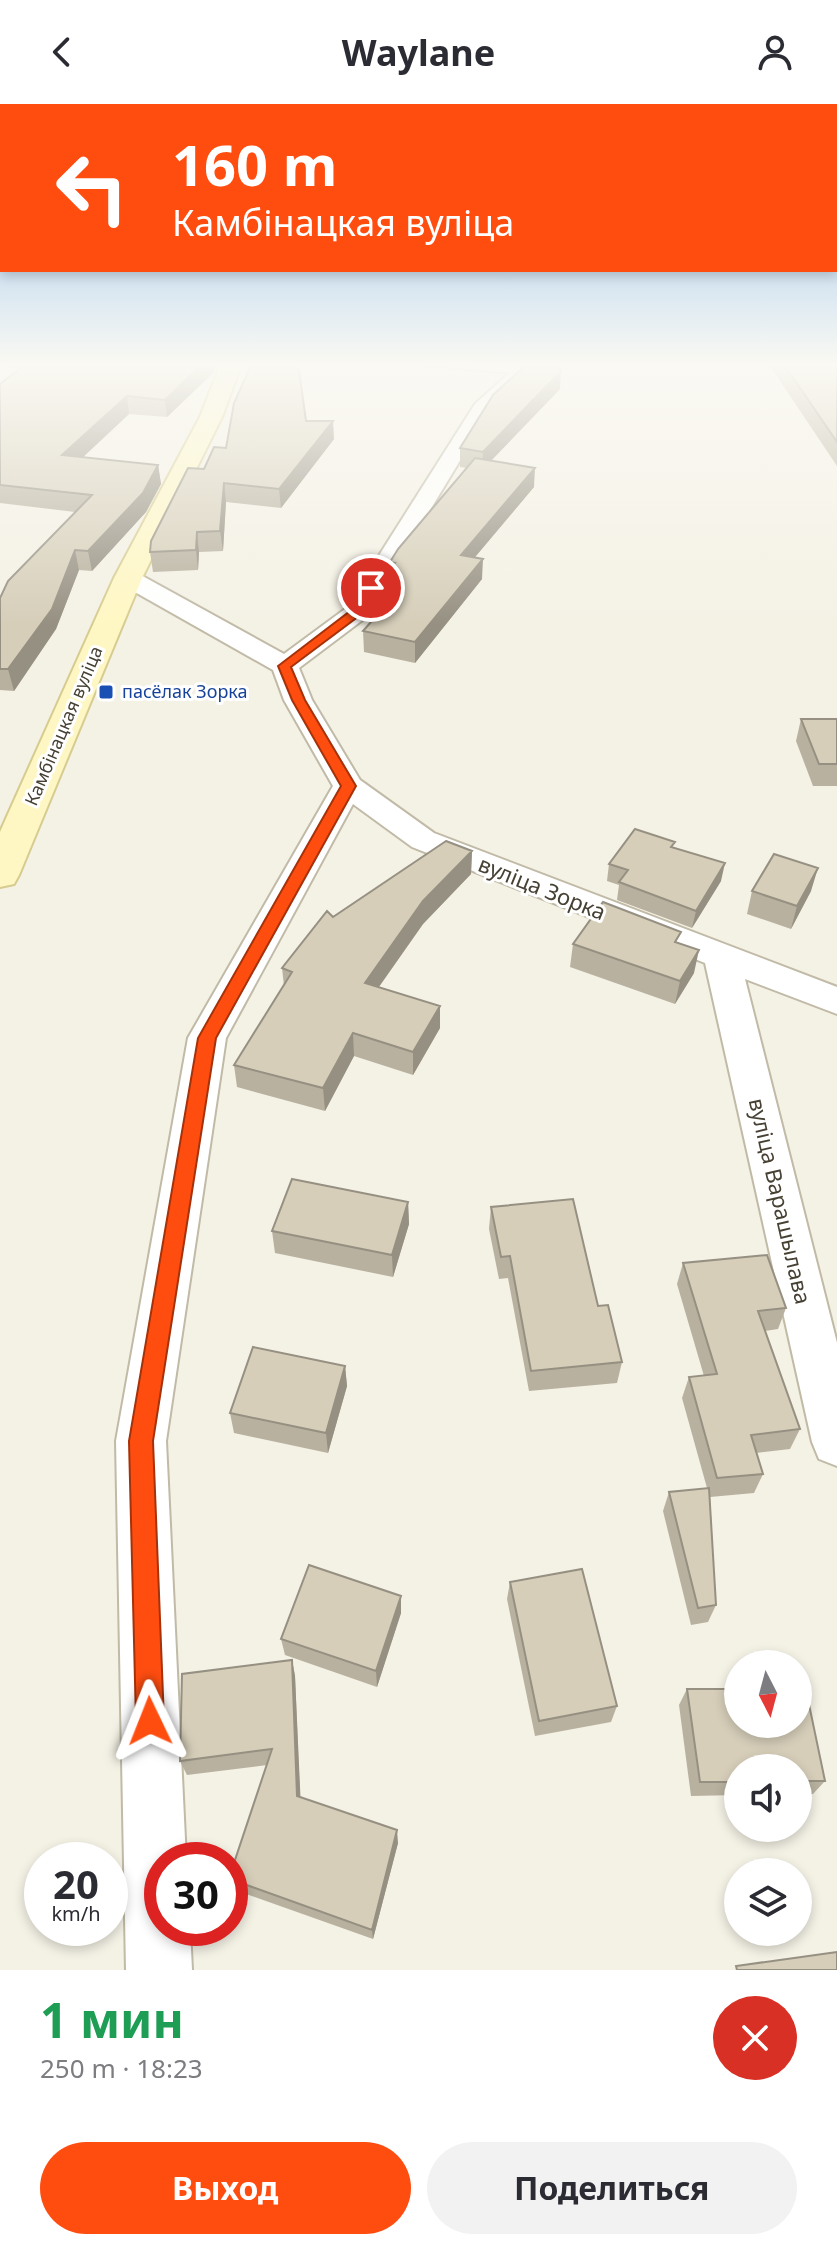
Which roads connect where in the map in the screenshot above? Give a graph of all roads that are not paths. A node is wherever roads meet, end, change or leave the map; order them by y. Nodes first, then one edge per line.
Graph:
1 (194, 450) edge
2 (456, 450) edge
3 (128, 578) junction
4 (285, 666) junction
5 (348, 786) junction
6 (0, 875) edge
7 (722, 959) junction
8 (837, 1001) edge
9 (837, 1442) edge
10 (159, 1970) edge

1 - 3 street, Камбінацкая вуліца
2 - 4 street
3 - 4 street
3 - 6 street, Камбінацкая вуліца
4 - 5 street
5 - 7 street, вуліца Зорка
5 - 10 street
7 - 8 street, вуліца Зорка
7 - 9 street, вуліца Варашылава

